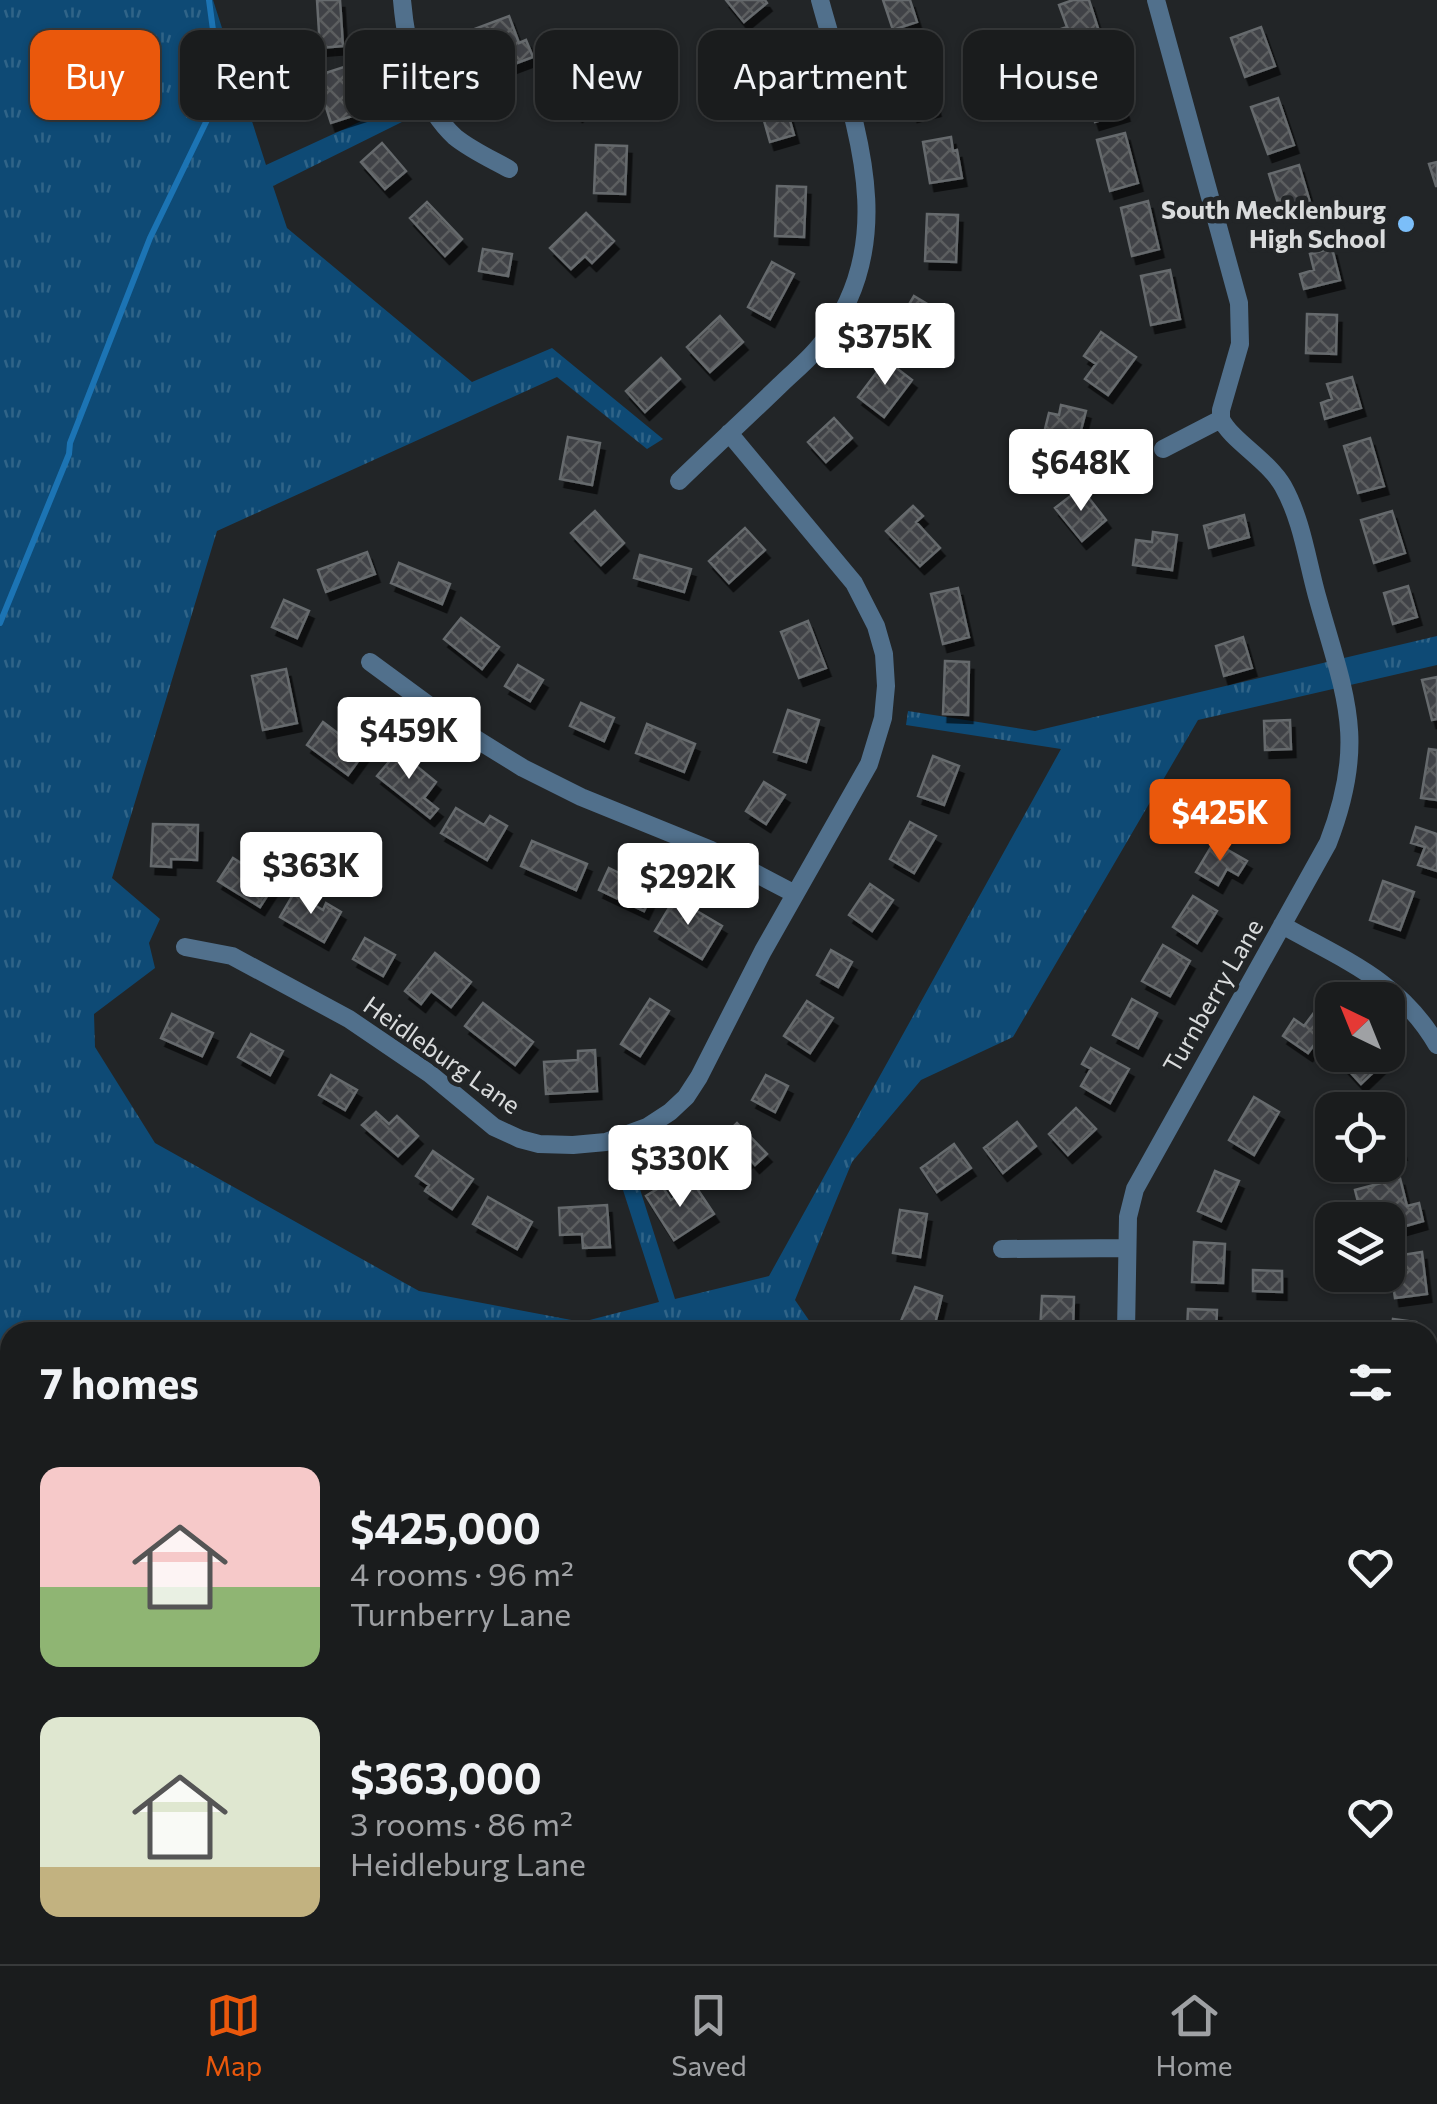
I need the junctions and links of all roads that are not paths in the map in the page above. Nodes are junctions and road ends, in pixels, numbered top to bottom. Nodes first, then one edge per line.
1 (402, 0) edge
2 (820, 0) edge
3 (1156, 0) edge
4 (509, 169) dead end
5 (1221, 419) junction
6 (729, 433) junction
7 (1163, 449) dead end
8 (679, 481) dead end
9 (370, 662) dead end
10 (795, 894) junction
11 (1282, 925) junction
12 (184, 947) dead end
13 (1437, 1045) edge
14 (1127, 1248) junction
15 (1002, 1249) dead end
16 (1126, 1322) edge

1 - 4 street
2 - 6 street
3 - 5 street
5 - 7 street
5 - 11 street, Turnberry Lane
6 - 8 street
6 - 10 street, Heidleburg Lane
9 - 10 street
10 - 12 street, Heidleburg Lane
11 - 13 street
11 - 14 street, Turnberry Lane
14 - 15 street
14 - 16 street, Turnberry Lane

